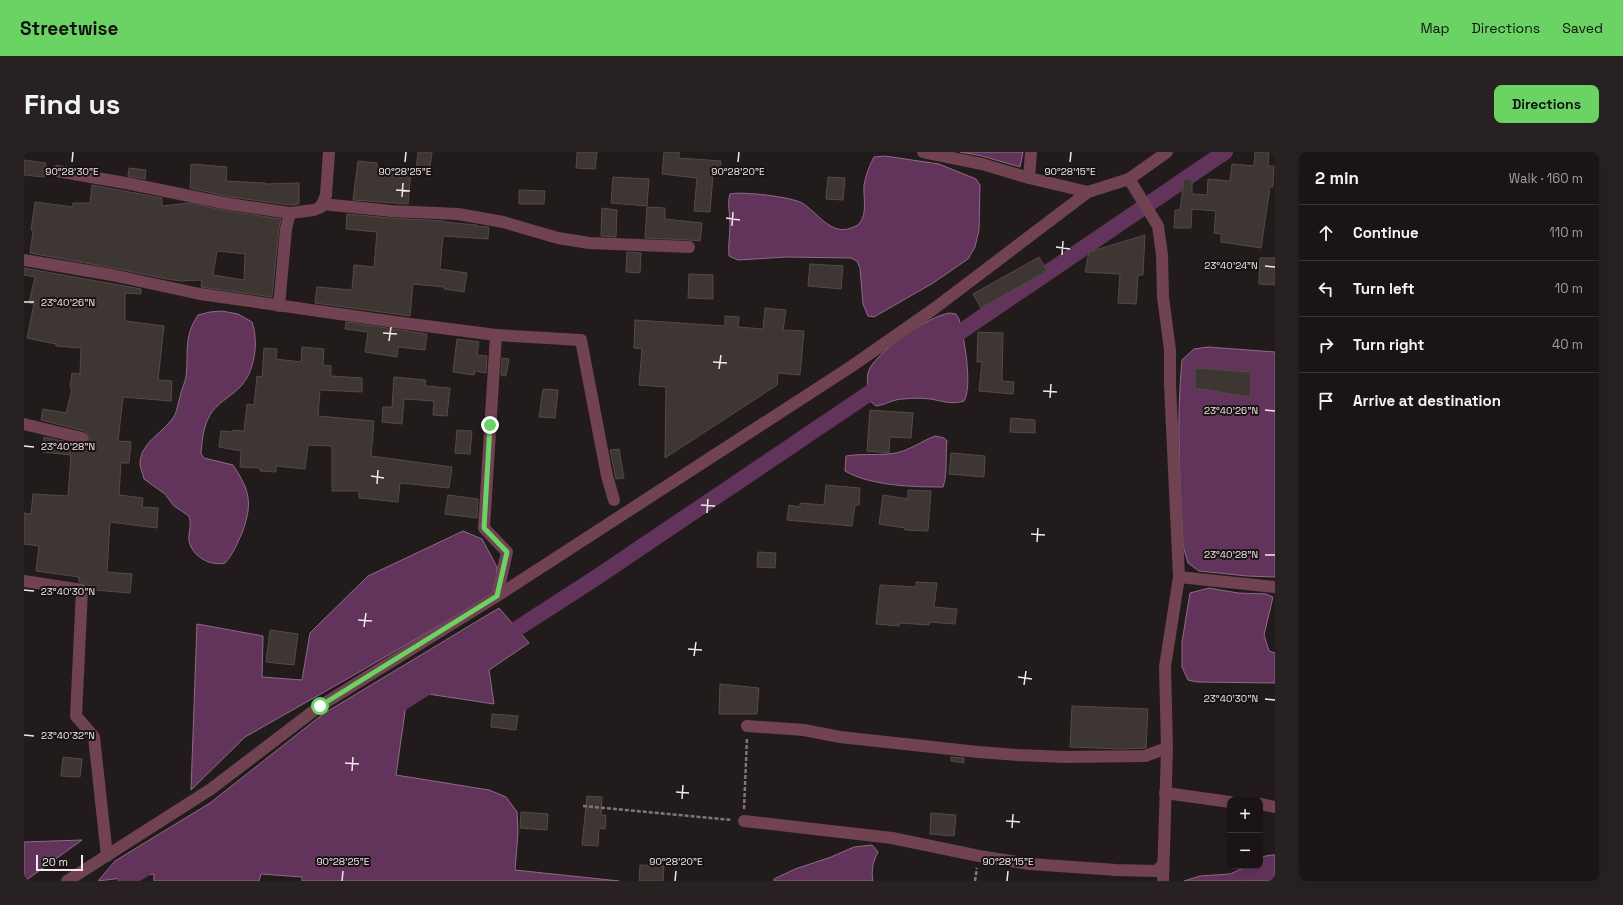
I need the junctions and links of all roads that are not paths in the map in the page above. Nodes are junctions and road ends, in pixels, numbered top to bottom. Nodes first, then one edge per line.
1 (329, 152) edge
2 (923, 152) edge
3 (1031, 152) edge
4 (1166, 152) edge
5 (57, 171) dead end
6 (1029, 178) junction
7 (1132, 184) junction
8 (1088, 192) junction
9 (322, 204) junction
10 (290, 213) junction
11 (689, 247) dead end
12 (24, 260) edge
13 (279, 306) junction
14 (496, 335) junction
15 (24, 424) edge
16 (82, 438) dead end
17 (614, 500) dead end
18 (1179, 577) junction
19 (24, 581) edge
20 (1275, 587) edge
21 (497, 596) junction
22 (747, 726) road end
23 (1167, 748) junction
24 (1165, 793) junction
25 (1227, 802) edge
26 (1263, 805) edge
27 (1275, 807) edge
28 (744, 820) road end
29 (107, 856) junction
30 (1163, 864) junction
31 (75, 879) edge
32 (1163, 881) edge

1 - 9 street
2 - 6 street
3 - 6 street
4 - 7 street
5 - 10 street
6 - 8 street
7 - 8 street
7 - 18 street
8 - 21 street
9 - 10 street
9 - 11 street
10 - 13 street
12 - 13 street
13 - 14 street
14 - 17 street
14 - 21 street
15 - 16 street
18 - 20 street
18 - 23 street
19 - 29 street
21 - 29 street
22 - 23 street
23 - 24 street
24 - 25 street
24 - 30 street
26 - 27 street
28 - 30 street
29 - 31 street
30 - 32 street

